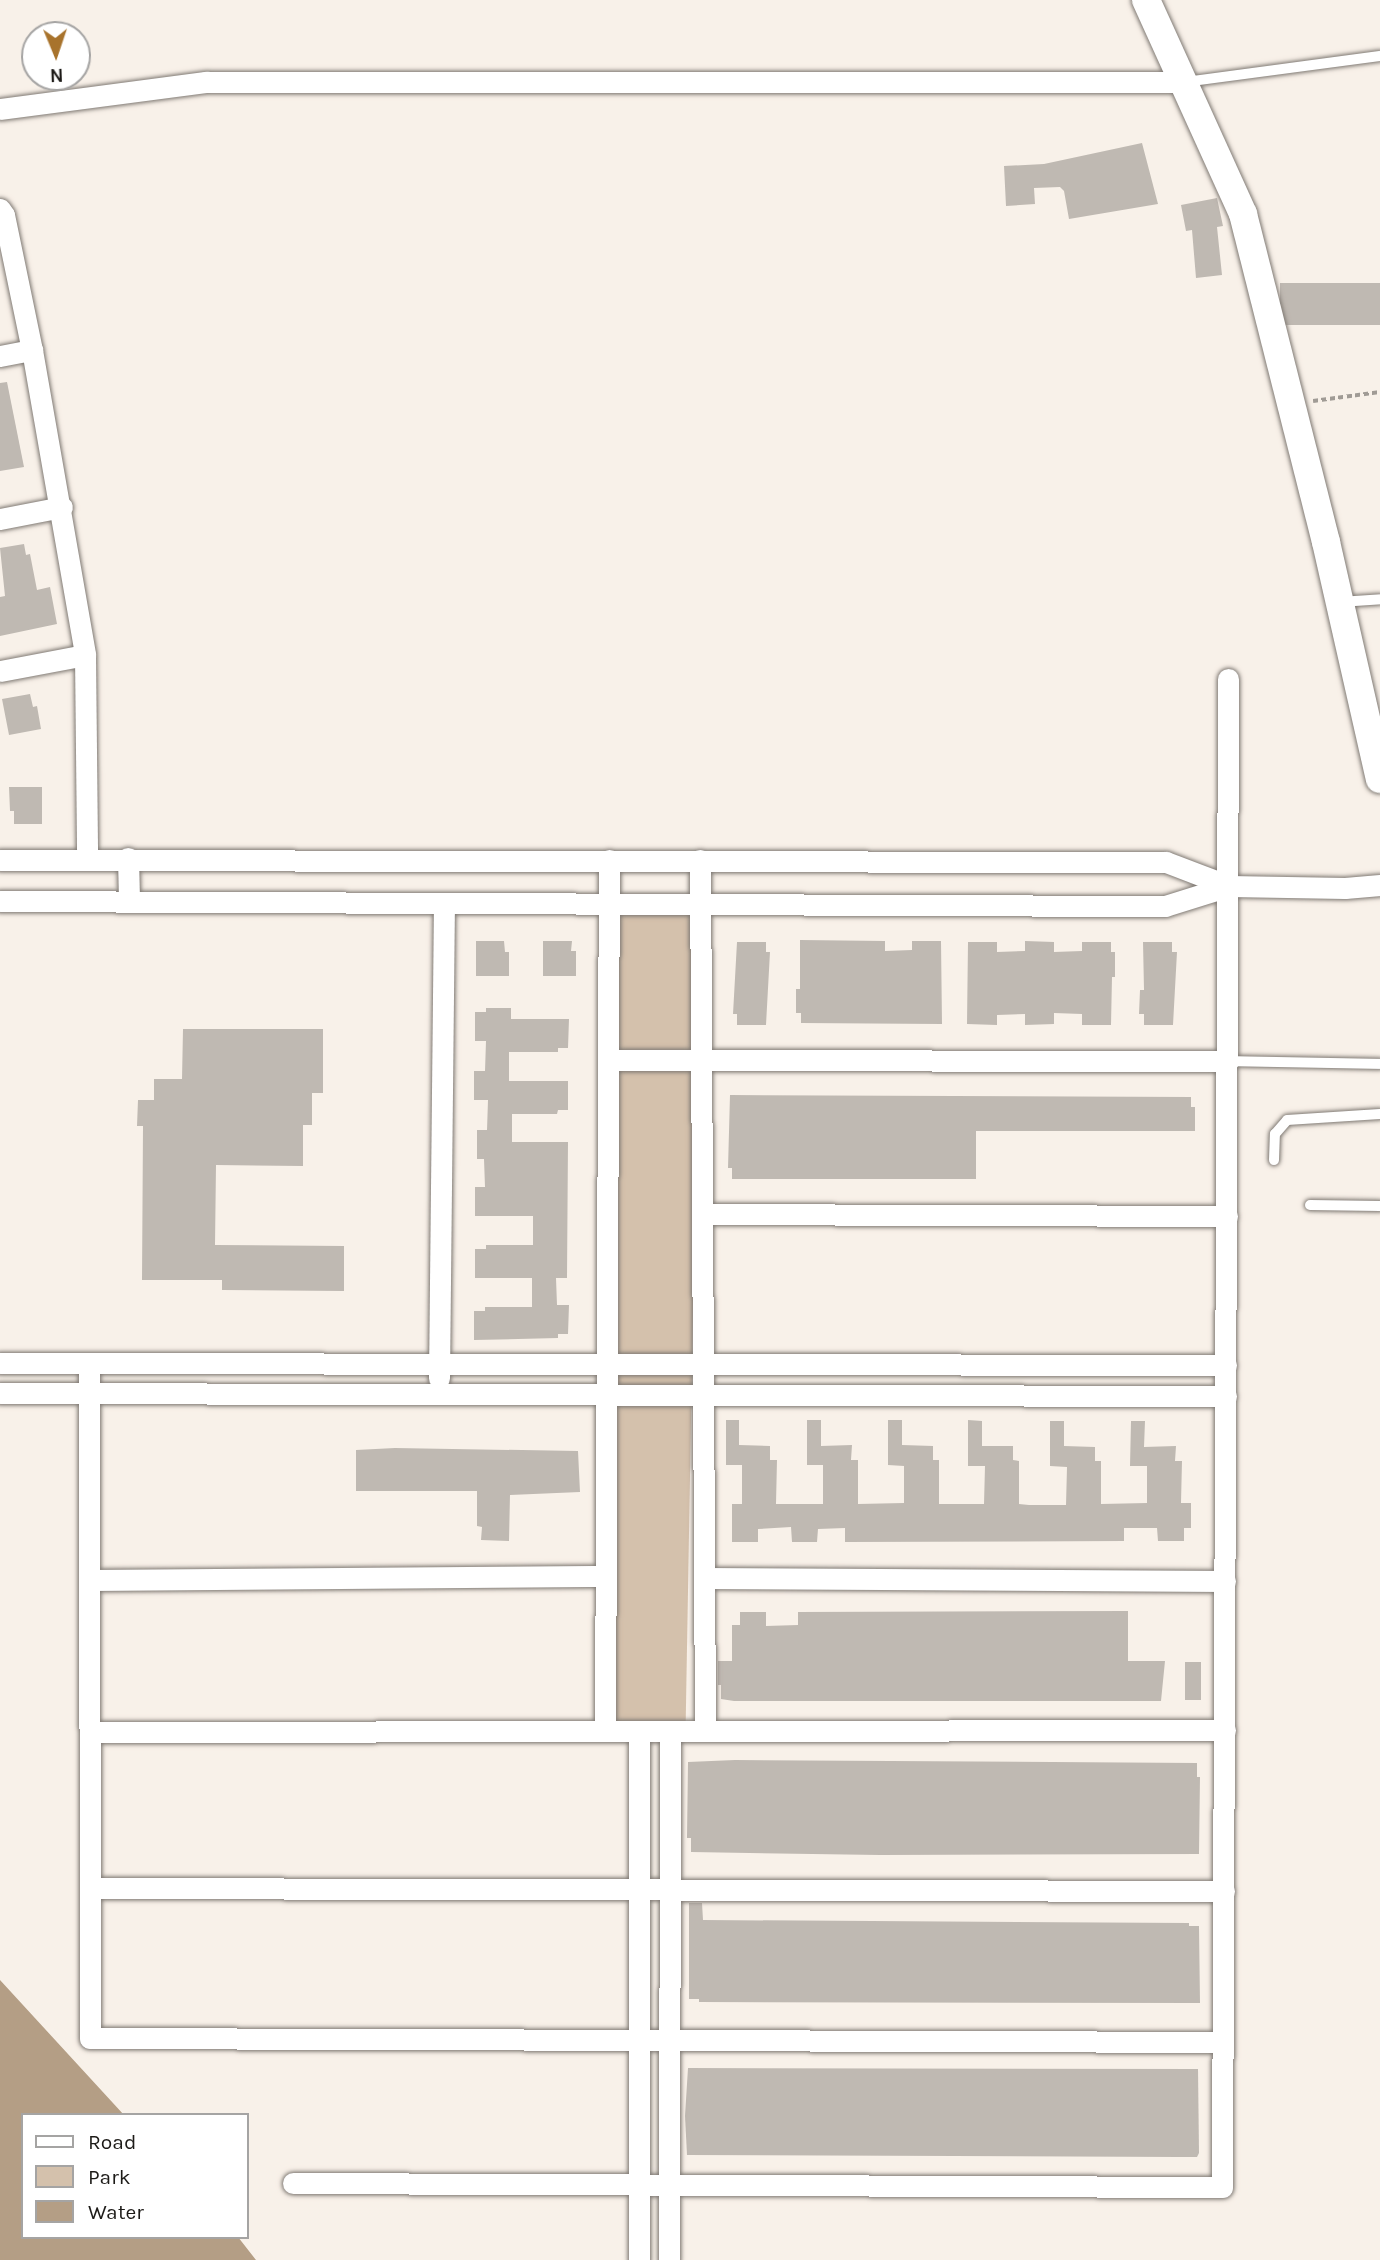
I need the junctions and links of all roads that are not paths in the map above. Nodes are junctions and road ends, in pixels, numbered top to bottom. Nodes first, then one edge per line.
1 (1146, 0) edge
2 (1380, 56) edge
3 (1181, 82) junction
4 (0, 109) edge
5 (0, 209) edge
6 (33, 349) junction
7 (0, 356) edge
8 (62, 507) junction
9 (0, 519) edge
10 (1380, 599) edge
11 (1338, 602) junction
12 (85, 654) junction
13 (0, 671) edge
14 (1228, 679) dead end
15 (1380, 779) edge
16 (86, 858) junction
17 (128, 858) junction
18 (0, 860) edge
19 (609, 860) junction
20 (700, 860) junction
21 (1380, 885) edge
22 (1228, 886) junction
23 (129, 900) junction
24 (0, 901) edge
25 (609, 902) junction
26 (444, 903) junction
27 (700, 903) junction
28 (608, 1060) junction
29 (701, 1060) junction
30 (1228, 1061) junction
31 (1380, 1064) edge
32 (1380, 1114) edge
33 (1273, 1160) dead end
34 (1310, 1205) dead end
35 (1380, 1206) edge
36 (702, 1214) junction
37 (1227, 1216) junction
38 (0, 1363) edge
39 (89, 1363) junction
40 (440, 1364) junction
41 (607, 1364) junction
42 (703, 1364) junction
43 (1226, 1365) junction
44 (0, 1393) edge
45 (89, 1394) junction
46 (439, 1394) junction
47 (606, 1395) junction
48 (703, 1395) junction
49 (1226, 1396) junction
50 (606, 1576) junction
51 (704, 1578) junction
52 (91, 1580) junction
53 (1225, 1581) junction
54 (1225, 1730) junction
55 (605, 1731) junction
56 (639, 1731) junction
57 (670, 1731) junction
58 (705, 1731) junction
59 (90, 1732) junction
60 (90, 1888) junction
61 (639, 1890) junction
62 (670, 1890) junction
63 (1224, 1891) junction
64 (639, 2040) junction
65 (670, 2040) junction
66 (1223, 2042) junction
67 (293, 2183) dead end
68 (639, 2184) junction
69 (669, 2184) junction
70 (639, 2260) edge
71 (669, 2260) edge

1 - 3 street
2 - 3 lane
3 - 4 street
3 - 11 street
5 - 6 street
6 - 7 street
6 - 8 street
8 - 9 street
8 - 12 street
10 - 11 lane
11 - 15 street
12 - 13 street
12 - 16 street
14 - 22 street
16 - 17 street
16 - 18 street
17 - 19 street
17 - 23 street
19 - 20 street
19 - 25 street
20 - 22 street
20 - 27 street
21 - 22 street
22 - 27 street
22 - 30 street
23 - 24 street
23 - 26 street
25 - 26 street
25 - 27 street
25 - 28 street
26 - 40 street
27 - 29 street
28 - 29 street
28 - 41 street
29 - 30 street
29 - 36 street
30 - 31 lane
30 - 37 street
32 - 33 lane
34 - 35 lane
36 - 37 street
36 - 42 street
37 - 43 street
38 - 39 street
39 - 40 street
39 - 45 street
40 - 41 street
40 - 46 street
41 - 42 street
41 - 47 street
42 - 43 street
42 - 48 street
43 - 49 street
44 - 45 street
45 - 46 street
45 - 52 street
46 - 47 street
47 - 48 street
47 - 50 street
48 - 49 street
48 - 51 street
49 - 53 street
50 - 52 street
50 - 55 street
51 - 53 street
51 - 58 street
52 - 59 street
53 - 54 street
54 - 58 street
54 - 63 street
55 - 56 street
55 - 59 street
56 - 57 street
56 - 61 street
57 - 58 street
57 - 62 street
59 - 60 street
60 - 61 street
60 - 64 street
61 - 62 street
61 - 64 street
62 - 63 street
62 - 65 street
63 - 66 street
64 - 65 street
64 - 68 street
65 - 66 street
65 - 69 street
66 - 69 street
67 - 68 street
68 - 69 street
68 - 70 street
69 - 71 street

